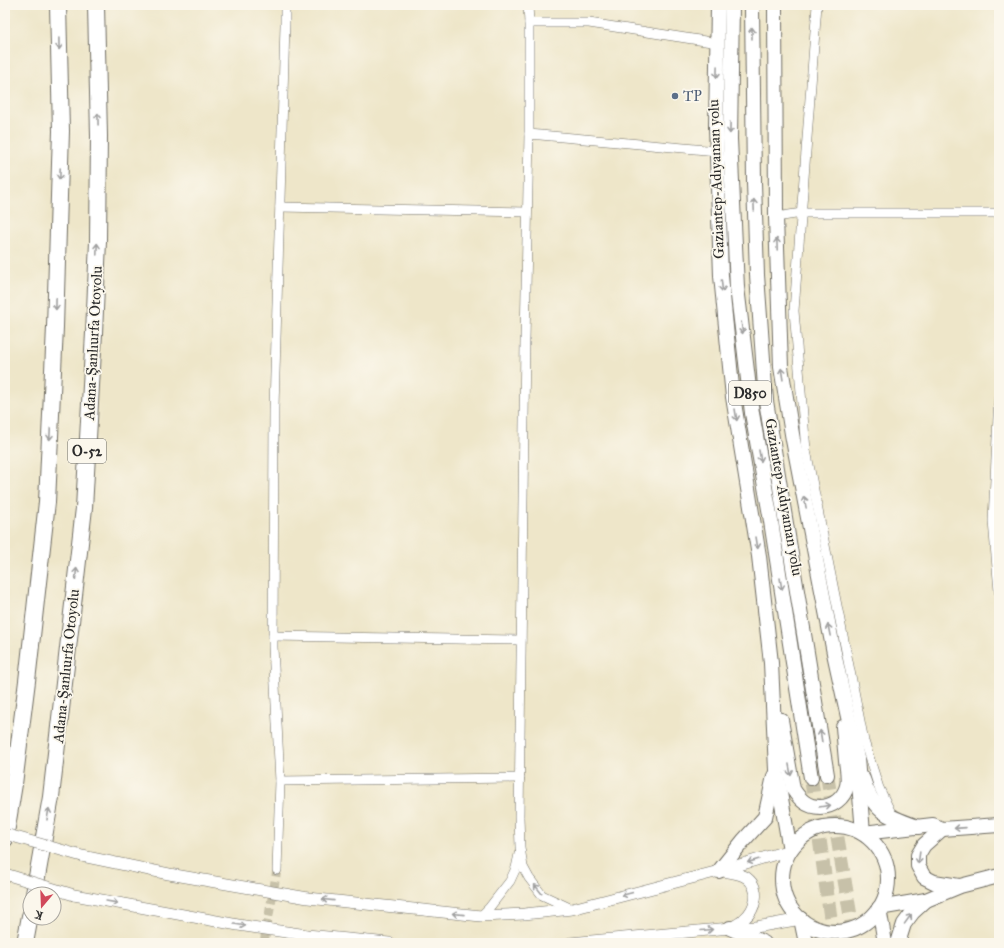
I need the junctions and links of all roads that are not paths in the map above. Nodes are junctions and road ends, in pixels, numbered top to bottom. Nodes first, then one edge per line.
1 (58, 5) edge
2 (96, 5) edge
3 (285, 5) edge
4 (528, 5) edge
5 (718, 5) edge
6 (732, 5) edge
7 (752, 5) edge
8 (775, 5) edge
9 (817, 5) edge
10 (529, 23) junction
11 (718, 43) junction
12 (529, 134) junction
13 (717, 150) junction
14 (280, 208) junction
15 (528, 212) junction
16 (802, 212) junction
17 (999, 213) edge
18 (776, 218) junction
19 (999, 396) edge
20 (999, 591) edge
21 (273, 636) junction
22 (521, 640) junction
23 (834, 653) junction
24 (771, 663) junction
25 (858, 758) junction
26 (776, 770) junction
27 (827, 775) tunnel mouth
28 (520, 778) junction
29 (812, 778) tunnel mouth
30 (280, 781) junction
31 (894, 819) junction
32 (999, 825) edge
33 (918, 827) junction
34 (942, 830) junction
35 (5, 834) edge
36 (863, 834) junction
37 (5, 839) edge
38 (520, 847) junction
39 (790, 850) junction
40 (277, 870) tunnel mouth
41 (719, 871) junction
42 (5, 874) edge
43 (999, 876) edge
44 (35, 886) edge
45 (960, 886) junction
46 (926, 900) junction
47 (879, 908) junction
48 (572, 909) junction
49 (480, 916) junction
50 (801, 919) junction
51 (28, 926) edge
52 (730, 928) junction
53 (25, 943) edge
54 (389, 943) edge
55 (570, 943) edge
56 (764, 943) edge
57 (806, 943) edge
58 (885, 943) edge
59 (898, 943) edge

1 -> 37 highway, O-52
44 -> 2 highway, Adana-Şanlıurfa Otoyolu / O-52
3 - 14 street
4 - 10 street
5 - 11 main road
6 -> 29 main road, Gaziantep-Adıyaman yolu / D850
27 -> 7 main road, Gaziantep-Adıyaman yolu / D850
8 - 18 main road
9 - 16 street
10 - 11 street
10 - 12 street
11 -> 13 main road
12 - 13 street
12 - 15 street
13 -> 24 main road
14 - 15 street
14 - 21 street
15 - 22 street
16 - 17 street
16 - 18 street
16 - 31 street
23 -> 18 main road
19 - 20 street
21 - 22 street
21 - 30 street
22 - 28 street
24 -> 23 main road
23 - 25 main road
24 - 26 main road
25 - 31 main road
25 - 36 main road
26 - 39 main road
26 - 41 main road
28 - 30 street
28 - 38 street
30 - 40 street
31 - 33 main road
32 -> 34 main road
33 - 34 main road
33 - 36 main road
34 -> 45 main road
49 -> 35 street, bridge
36 - 39 main road
36 - 47 main road
48 -> 38 street
38 - 49 street
39 -> 41 street
39 - 50 main road
41 -> 48 street
41 - 52 street
42 -> 54 street, bridge
43 - 45 main road
45 - 46 main road
46 - 47 main road
59 -> 46 main road
47 - 50 main road
47 - 58 main road
48 - 49 street
50 - 52 street
50 - 57 main road
51 - 53 highway
55 -> 52 street
52 - 56 main road

